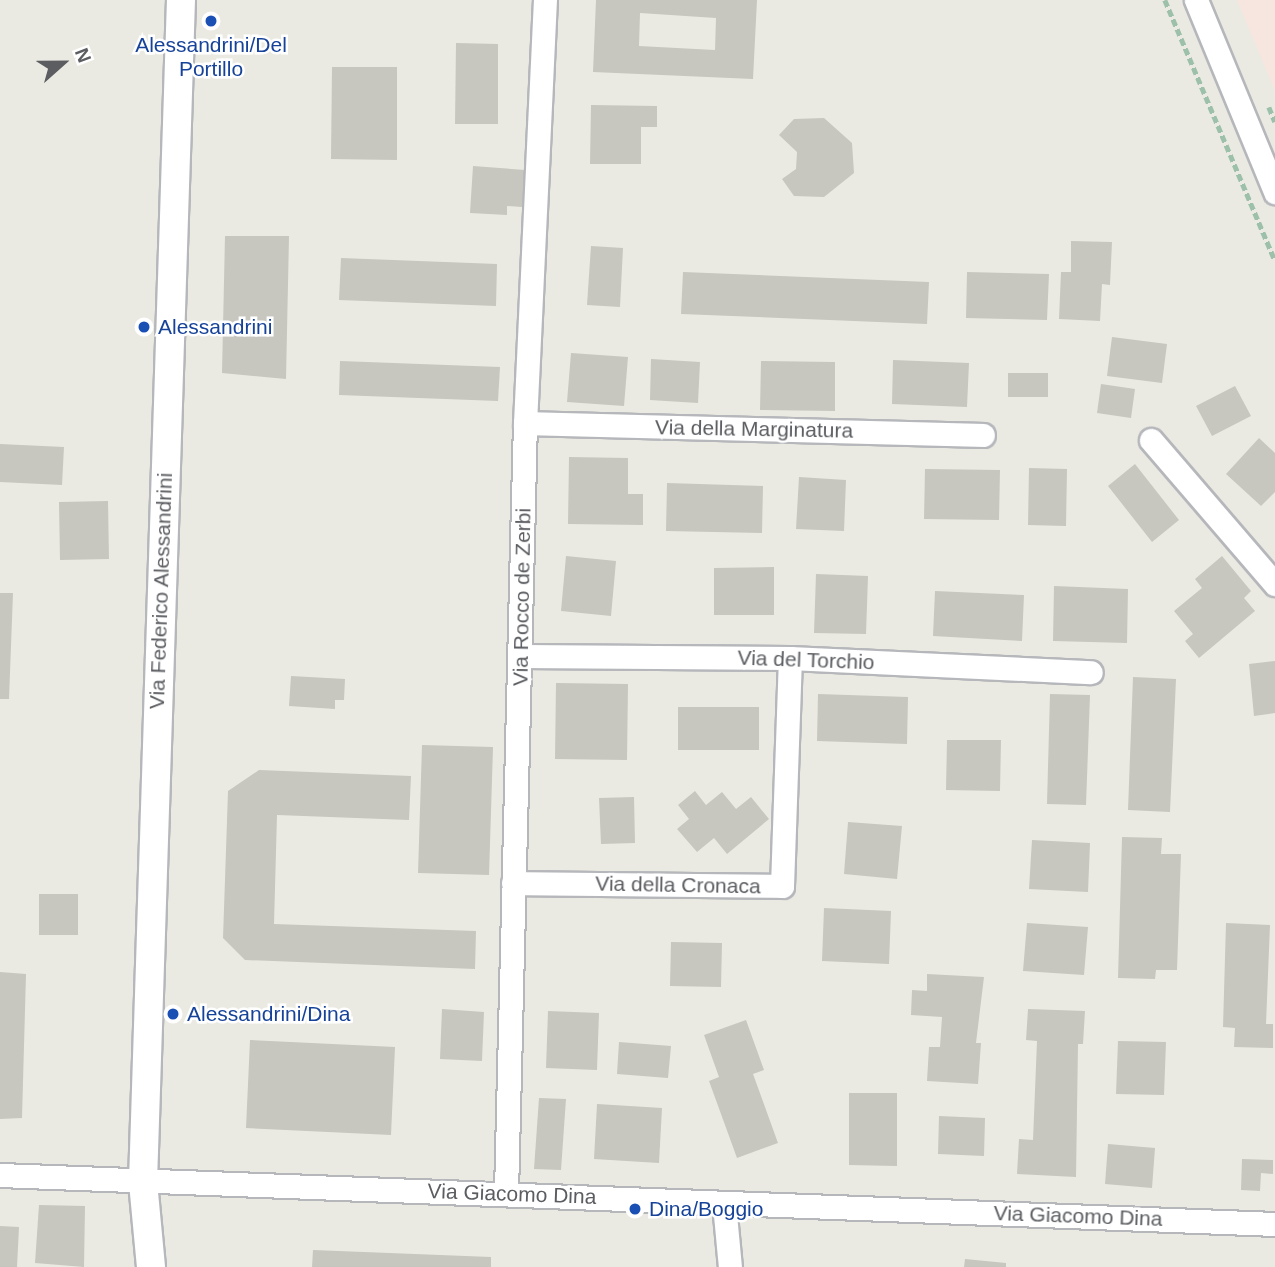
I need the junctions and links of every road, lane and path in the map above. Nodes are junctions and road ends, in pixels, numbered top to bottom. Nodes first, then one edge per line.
1 (181, 0) edge
2 (545, 0) edge
3 (1165, 0) edge
4 (1196, 0) edge
5 (1275, 192) edge
6 (1275, 260) edge
7 (525, 423) junction
8 (983, 435) dead end
9 (1151, 440) dead end
10 (1275, 584) edge
11 (521, 656) junction
12 (790, 658) junction
13 (1091, 672) dead end
14 (513, 883) junction
15 (0, 1175) edge
16 (143, 1182) junction
17 (506, 1193) junction
18 (724, 1204) junction
19 (1275, 1224) edge
20 (151, 1267) edge
21 (730, 1267) edge

1 - 16 street, Via Federico Alessandrini
2 - 7 street, Via Rocco de Zerbi
3 - 6 path
4 - 5 street
7 - 8 street, Via della Marginatura
7 - 11 street, Via Rocco de Zerbi
9 - 10 street
11 - 12 street, Via del Torchio
11 - 14 street, Via Rocco de Zerbi
12 - 13 street, Via del Torchio
12 - 14 street, Via della Cronaca
14 - 17 street, Via Rocco de Zerbi
15 - 16 street, Via Giacomo Dina
16 - 17 street, Via Giacomo Dina
16 - 20 street, Via Federico Alessandrini
17 - 18 street, Via Giacomo Dina
18 - 19 street, Via Giacomo Dina
18 - 21 street

